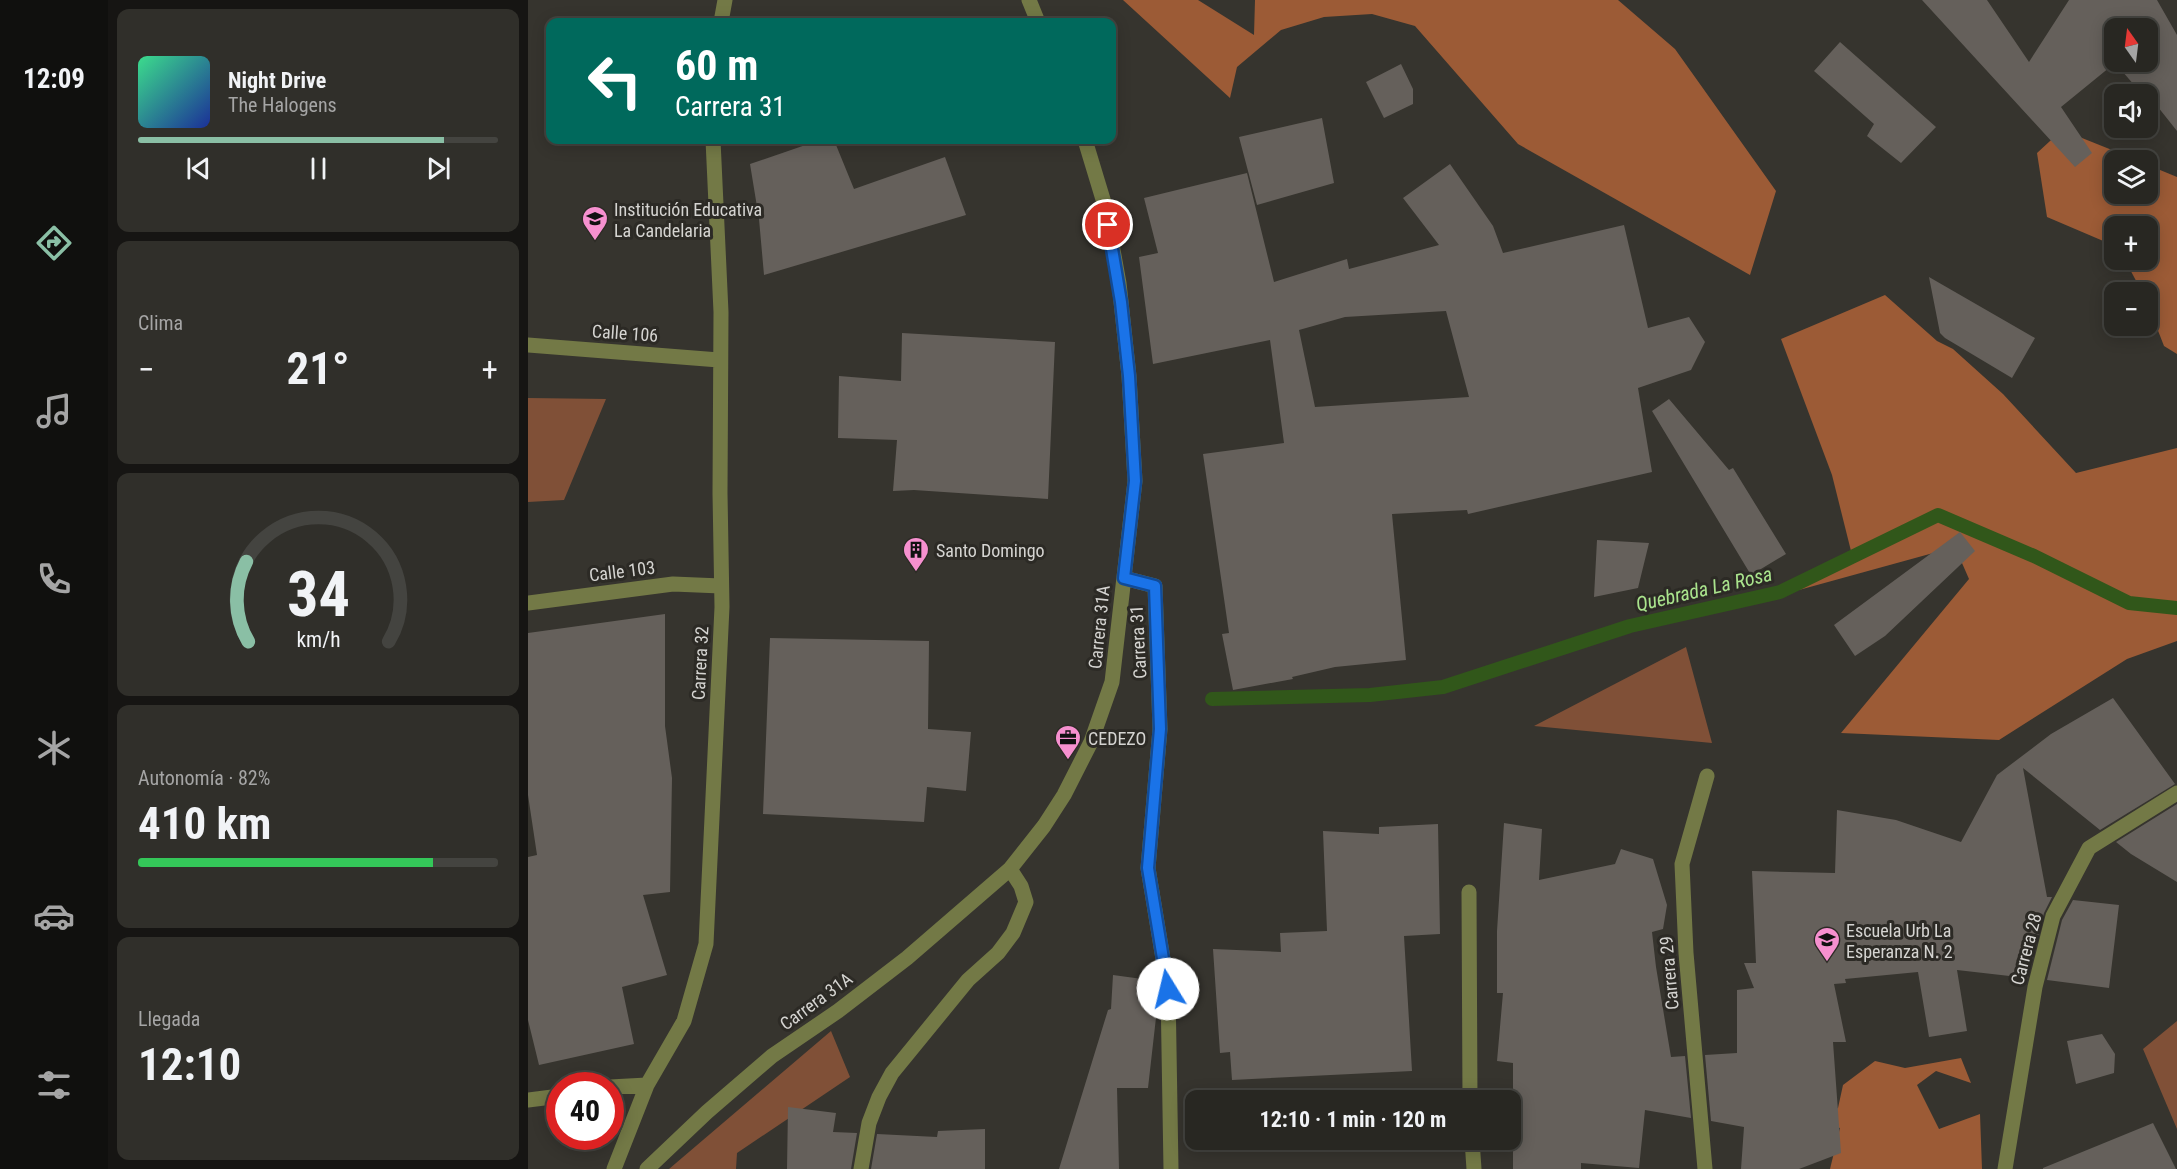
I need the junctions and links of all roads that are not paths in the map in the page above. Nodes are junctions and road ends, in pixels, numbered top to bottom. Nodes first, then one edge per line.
1 (724, 0) edge
2 (1029, 0) edge
3 (722, 18) edge
4 (1036, 18) edge
5 (713, 144) edge
6 (1086, 144) edge
7 (528, 345) edge
8 (719, 360) junction
9 (1124, 578) junction
10 (722, 586) junction
11 (528, 603) edge
12 (1707, 776) dead end
13 (2177, 794) edge
14 (1010, 869) junction
15 (1469, 892) dead end
16 (647, 1085) junction
17 (624, 1086) edge
18 (1470, 1090) edge
19 (546, 1098) edge
20 (528, 1100) edge
21 (1473, 1150) edge
22 (614, 1169) edge
23 (648, 1169) edge
24 (861, 1169) edge
25 (1171, 1169) edge
26 (1474, 1169) edge
27 (1705, 1169) edge
28 (2005, 1169) edge

1 - 3 street
2 - 4 street
5 - 8 street, Carrera 32
6 - 9 street
7 - 8 street, Calle 106
8 - 10 street, Carrera 32
9 - 14 street, Carrera 31A
9 - 25 street, Carrera 31
10 - 11 street, Calle 103
10 - 16 street, Carrera 32
12 - 27 street, Carrera 29
13 - 28 street, Carrera 28
14 - 23 street, Carrera 31A
14 - 24 street
15 - 18 street
16 - 17 street
16 - 22 street, Carrera 32
19 - 20 street
21 - 26 street

